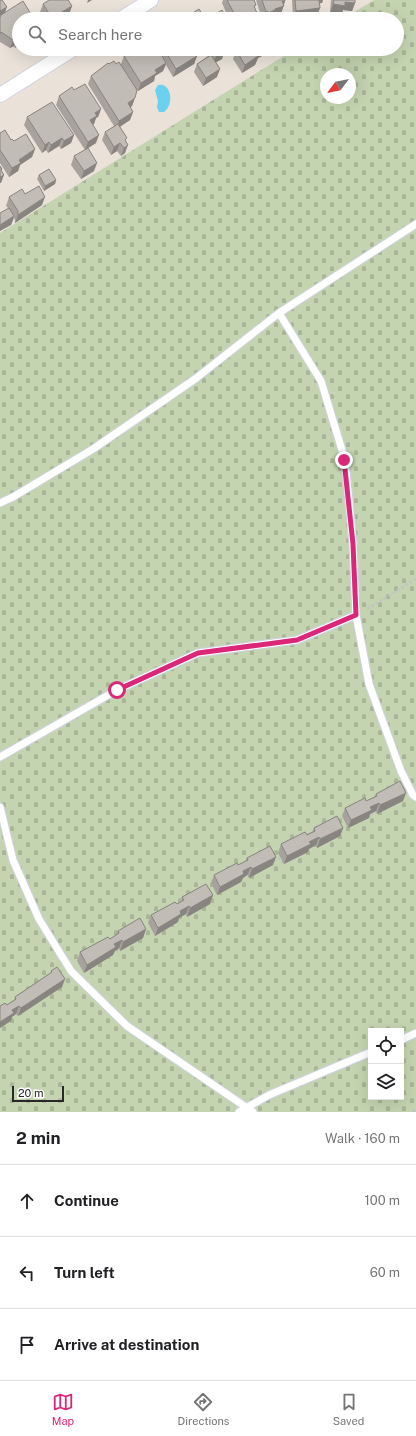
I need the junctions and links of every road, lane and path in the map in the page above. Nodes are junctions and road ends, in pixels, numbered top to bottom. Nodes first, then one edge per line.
1 (151, 0) edge
2 (132, 12) edge
3 (62, 56) edge
4 (0, 95) edge
5 (416, 224) edge
6 (279, 313) junction
7 (0, 503) edge
8 (416, 579) edge
9 (356, 615) junction
10 (0, 757) edge
11 (415, 795) edge
12 (0, 807) edge
13 (384, 808) edge
14 (362, 819) edge
15 (283, 856) edge
16 (269, 863) edge
17 (416, 1033) edge
18 (404, 1039) edge
19 (368, 1053) edge
20 (416, 1109) edge
21 (243, 1110) edge
22 (253, 1112) edge
23 (413, 1112) edge

1 - 2 street
3 - 4 street
5 - 6 lane
6 - 7 lane
6 - 9 lane
8 - 9 path
9 - 10 lane
9 - 11 lane
12 - 21 lane
13 - 14 path
15 - 16 path
17 - 18 lane
19 - 21 lane
20 - 23 path
21 - 22 lane

